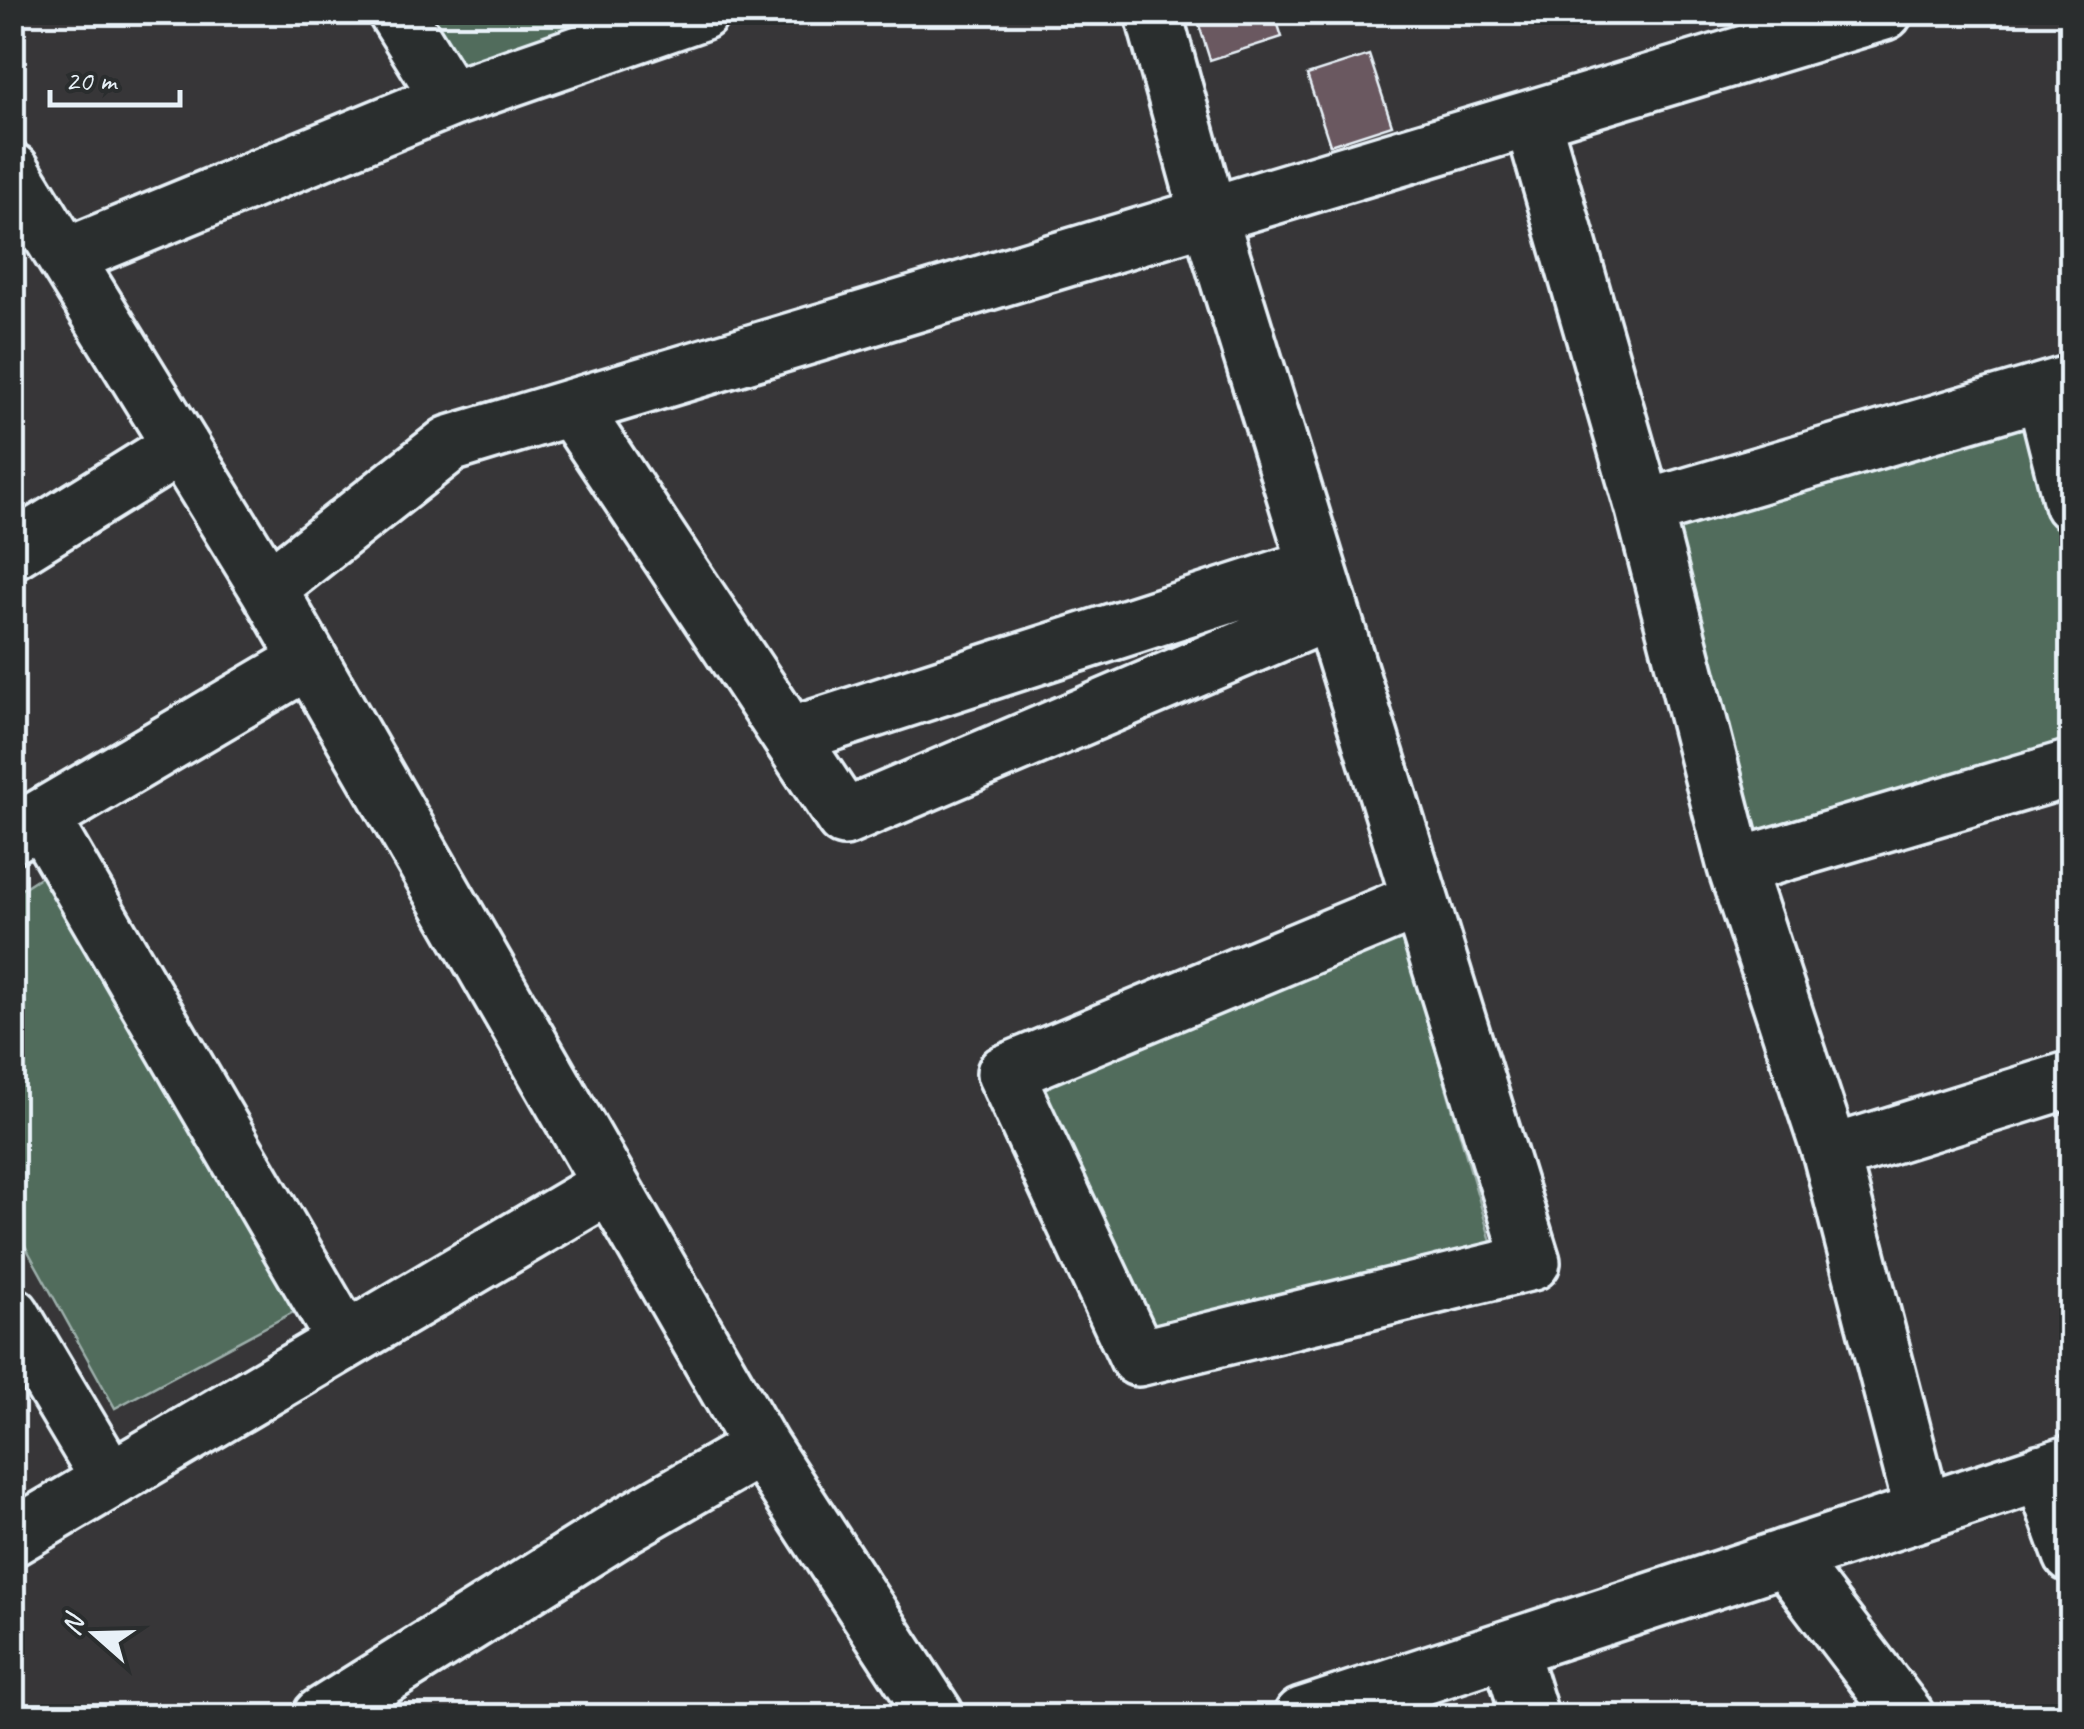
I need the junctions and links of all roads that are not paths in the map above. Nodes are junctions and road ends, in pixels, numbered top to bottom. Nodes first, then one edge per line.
1 (396, 12) edge
2 (702, 12) edge
3 (1153, 12) edge
4 (1884, 12) edge
5 (450, 99) junction
6 (1532, 118) junction
7 (12, 170) edge
8 (1209, 216) junction
9 (66, 257) junction
10 (2058, 387) edge
11 (572, 408) junction
12 (181, 446) junction
13 (2072, 503) edge
14 (1644, 510) junction
15 (12, 551) edge
16 (268, 588) junction
17 (1324, 588) junction
18 (309, 660) junction
19 (790, 736) junction
20 (2072, 768) edge
21 (26, 826) edge
22 (1736, 867) junction
23 (1420, 900) junction
24 (2072, 1079) edge
25 (1830, 1154) junction
26 (610, 1184) junction
27 (12, 1316) edge
28 (345, 1341) junction
29 (761, 1447) junction
30 (2057, 1468) edge
31 (110, 1480) junction
32 (1924, 1512) junction
33 (12, 1538) edge
34 (2072, 1555) edge
35 (1785, 1557) junction
36 (1509, 1648) junction
37 (321, 1716) edge
38 (936, 1716) edge
39 (1302, 1716) edge
40 (1530, 1716) edge
41 (1906, 1716) edge

1 - 5 street
2 - 5 street
3 - 8 street
4 - 6 street
5 - 9 street
6 - 8 street
6 - 14 street
7 - 9 street
8 - 11 street
8 - 17 street
9 - 12 street
10 - 13 street
10 - 14 street
11 - 16 street
11 - 19 street
12 - 15 street
12 - 16 street
14 - 22 street
16 - 18 street
17 - 19 street
17 - 19 street
17 - 23 street
18 - 21 street
18 - 26 street
20 - 22 street
21 - 28 street
22 - 25 street
23 - 23 street
24 - 25 street
25 - 32 street
26 - 28 street
26 - 29 street
27 - 31 street
28 - 31 street
29 - 37 street
29 - 38 street
30 - 32 street
30 - 34 street
31 - 33 street
32 - 35 street
35 - 36 street
35 - 41 street
36 - 39 street
36 - 40 street

